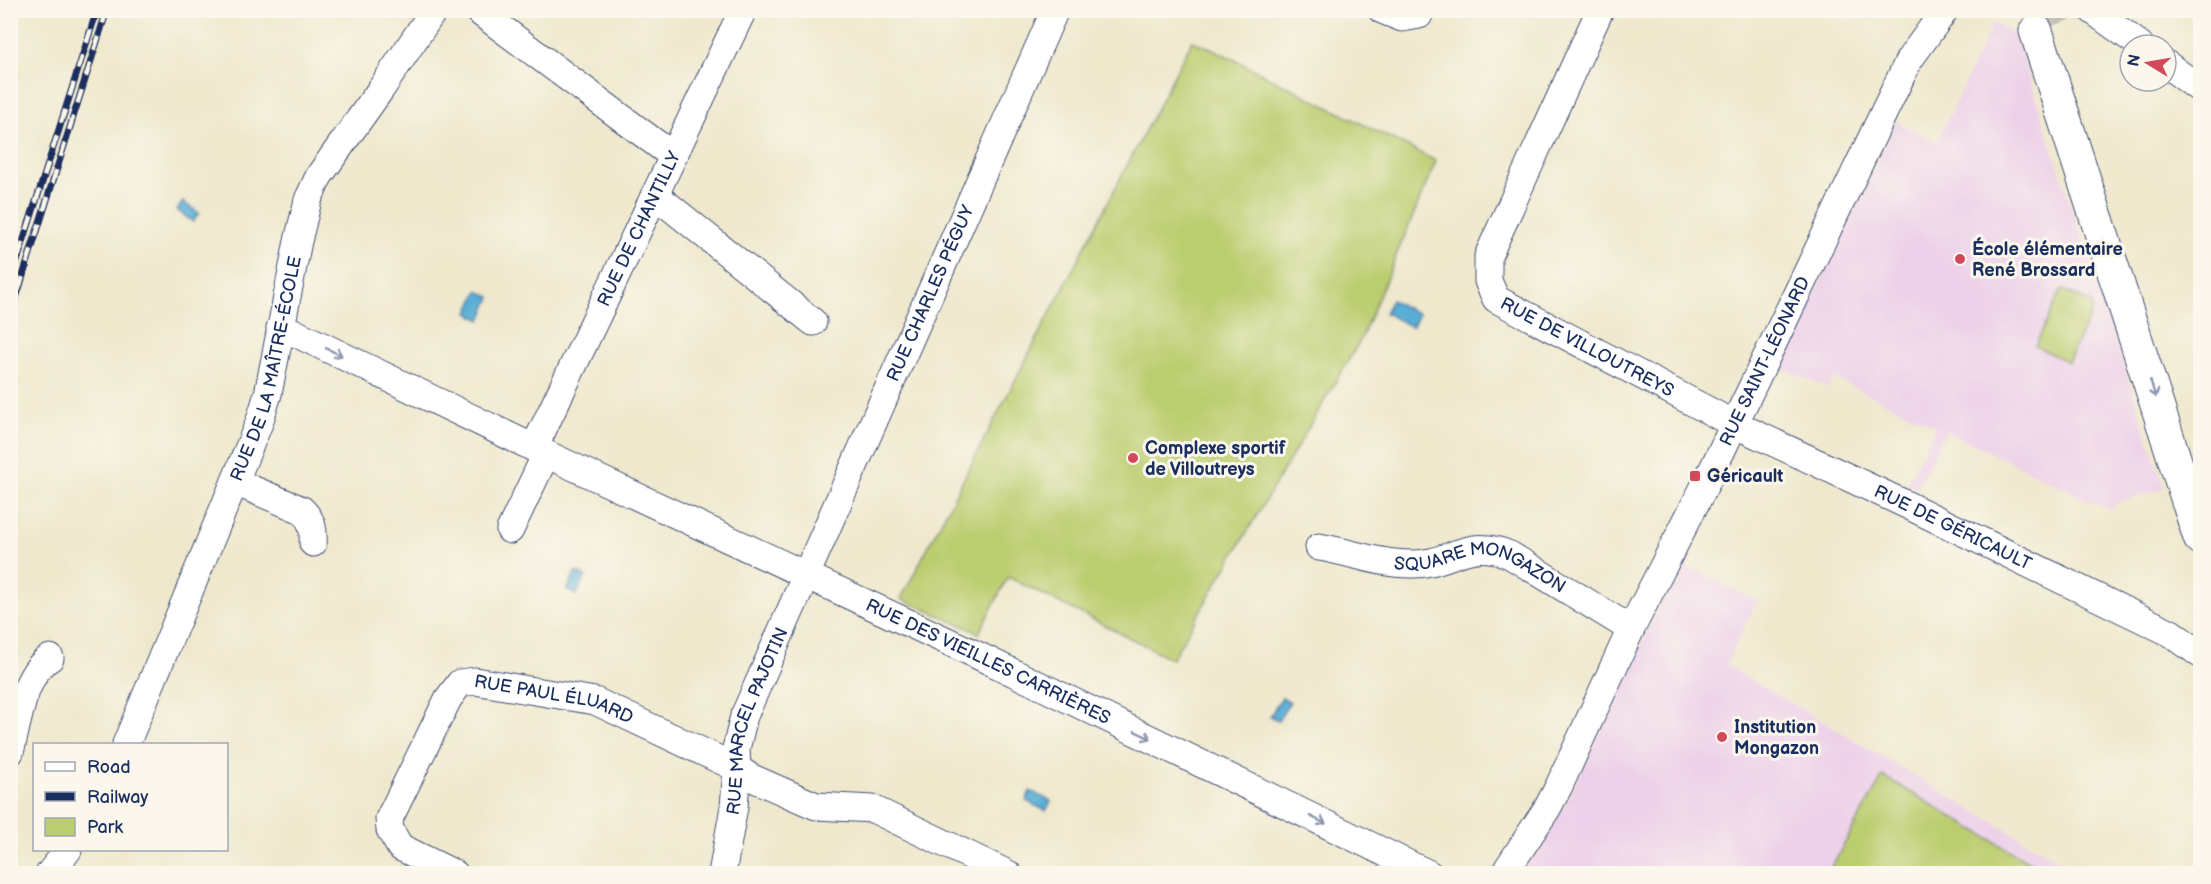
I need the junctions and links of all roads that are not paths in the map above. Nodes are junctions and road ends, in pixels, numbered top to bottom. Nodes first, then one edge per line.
1 (434, 10) edge
2 (477, 10) edge
3 (743, 10) edge
4 (1055, 10) edge
5 (1382, 10) edge
6 (1600, 10) edge
7 (1945, 10) edge
8 (2092, 10) edge
9 (1419, 15) dead end
10 (2124, 33) edge
11 (2178, 72) edge
12 (2200, 88) edge
13 (673, 156) junction
14 (654, 196) junction
15 (813, 322) dead end
16 (280, 328) junction
17 (1734, 424) junction
18 (540, 451) junction
19 (2200, 464) edge
20 (235, 482) junction
21 (510, 530) dead end
22 (2200, 538) edge
23 (313, 543) dead end
24 (1319, 547) dead end
25 (805, 575) junction
26 (2200, 628) edge
27 (1631, 629) junction
28 (2171, 633) junction
29 (2200, 654) edge
30 (50, 658) dead end
31 (126, 743) edge
32 (10, 752) edge
33 (737, 768) junction
34 (66, 851) edge
35 (50, 873) edge
36 (455, 873) edge
37 (722, 873) edge
38 (1008, 873) edge
39 (1429, 873) edge
40 (1504, 873) edge

1 - 16 street, RUE DE LA MAÎTRE-ÉCOLE
2 - 13 street
3 - 13 street, RUE DE CHANTILLY
4 - 25 street, RUE CHARLES PÉGUY
5 - 9 street
6 - 17 street, RUE DE VILLOUTREYS
7 - 17 street, RUE SAINT-LÉONARD
8 - 10 street
11 - 12 street
13 - 14 street, RUE DE CHANTILLY
14 - 15 street
14 - 18 street, RUE DE CHANTILLY
16 -> 18 street, RUE DES VIEILLES CARRIÈRES
16 - 20 street, RUE DE LA MAÎTRE-ÉCOLE
17 - 27 street, RUE SAINT-LÉONARD
17 - 28 street, RUE DE GÉRICAULT
18 - 21 street
18 - 25 street, RUE DES VIEILLES CARRIÈRES
19 -> 22 main road
20 - 23 street
20 - 31 street, RUE DE LA MAÎTRE-ÉCOLE
24 - 27 street, SQUARE MONGAZON
25 - 33 street, RUE MARCEL PAJOTIN
25 -> 39 street, RUE DES VIEILLES CARRIÈRES
26 - 28 street
27 - 40 street, RUE SAINT-LÉONARD
28 - 29 street, RUE DE GÉRICAULT
30 - 32 street
33 - 36 street, RUE PAUL ÉLUARD
33 - 37 street, RUE MARCEL PAJOTIN
33 - 38 street
34 - 35 street

